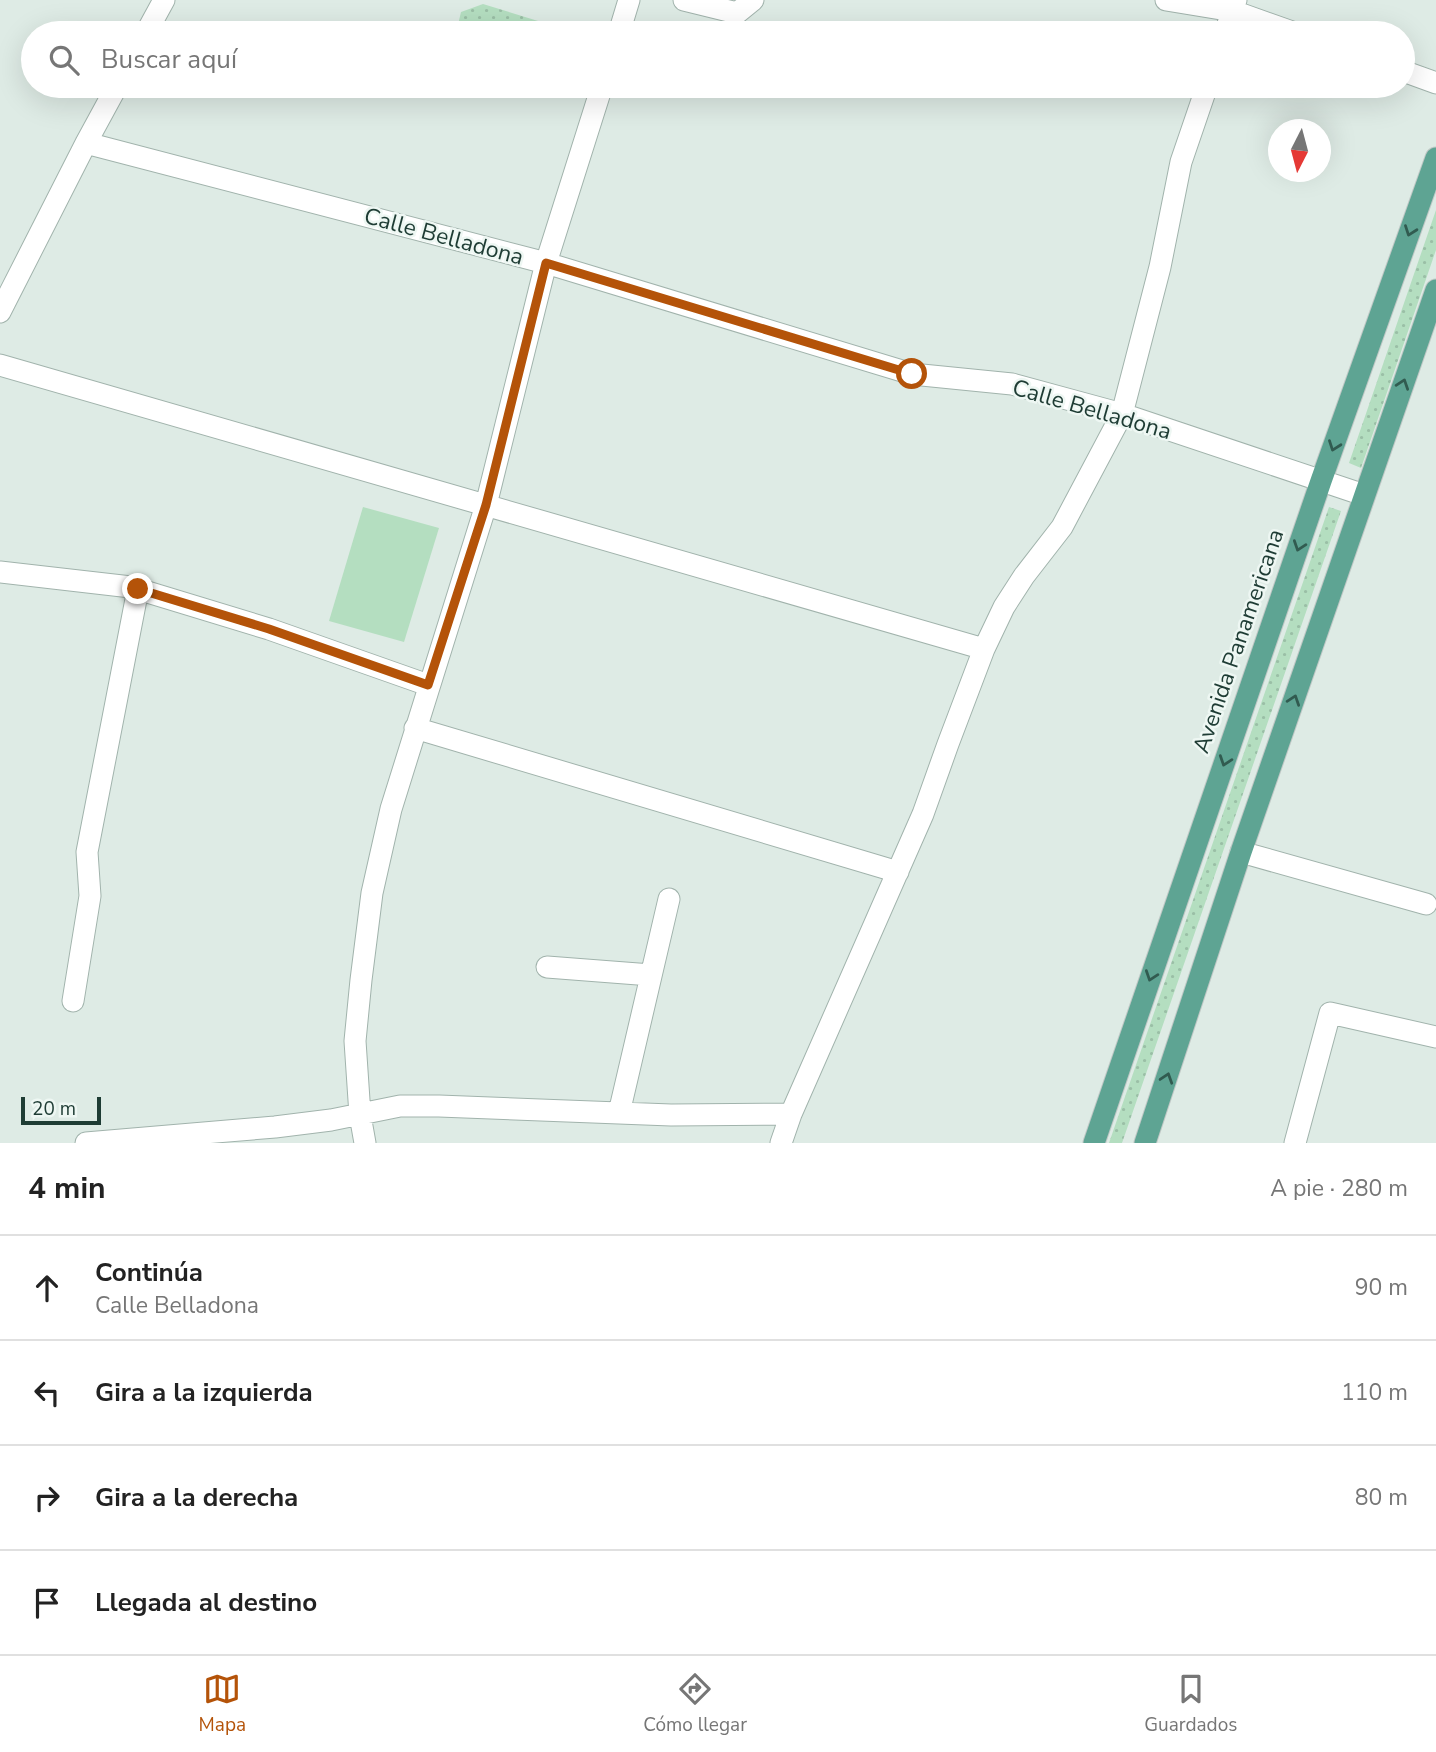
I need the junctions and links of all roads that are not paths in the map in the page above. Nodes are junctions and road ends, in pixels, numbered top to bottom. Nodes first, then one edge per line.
1 (164, 0) edge
2 (629, 0) edge
3 (684, 0) edge
4 (752, 0) edge
5 (1166, 0) edge
6 (1234, 6) edge
7 (153, 21) edge
8 (623, 21) edge
9 (1268, 21) edge
10 (1415, 75) edge
11 (1436, 83) edge
12 (110, 98) edge
13 (598, 98) edge
14 (1203, 98) edge
15 (86, 143) junction
16 (1435, 164) edge
17 (546, 263) junction
18 (1436, 290) edge
19 (0, 312) edge
20 (0, 365) edge
21 (1122, 414) junction
22 (1321, 481) junction
23 (1364, 495) junction
24 (486, 505) junction
25 (0, 572) edge
26 (138, 589) junction
27 (984, 649) junction
28 (428, 685) junction
29 (415, 728) junction
30 (1241, 852) junction
31 (898, 872) junction
32 (668, 899) dead end
33 (1426, 904) dead end
34 (547, 967) dead end
35 (651, 975) junction
36 (73, 1001) dead end
37 (1436, 1037) edge
38 (619, 1113) junction
39 (791, 1114) junction
40 (360, 1115) junction
41 (86, 1143) edge
42 (365, 1143) edge
43 (781, 1143) edge
44 (1094, 1143) edge
45 (1146, 1143) edge
46 (1295, 1143) edge

1 - 7 street
2 - 8 street
3 - 4 street
5 - 6 street
6 - 9 street
10 - 11 street
12 - 15 street
13 - 17 street
14 - 21 street
15 - 17 street, Calle Belladona
15 - 19 street
16 -> 22 main road, Avenida Panamericana
17 - 21 street, Calle Belladona
17 - 24 street
23 -> 18 main road
20 - 24 street
21 - 22 street, Calle Belladona
21 - 27 street
22 - 23 street, Calle Belladona
22 -> 44 main road, Avenida Panamericana
30 -> 23 main road
24 - 27 street
24 - 28 street
25 - 26 street
26 - 28 street
26 - 36 street
27 - 31 street
28 - 29 street
29 - 31 street
29 - 40 street
30 - 33 street
45 -> 30 main road
31 - 39 street
32 - 35 street
34 - 35 street
35 - 38 street
37 - 46 street
38 - 39 street
38 - 40 street
39 - 43 street
40 - 41 street
40 - 42 street

